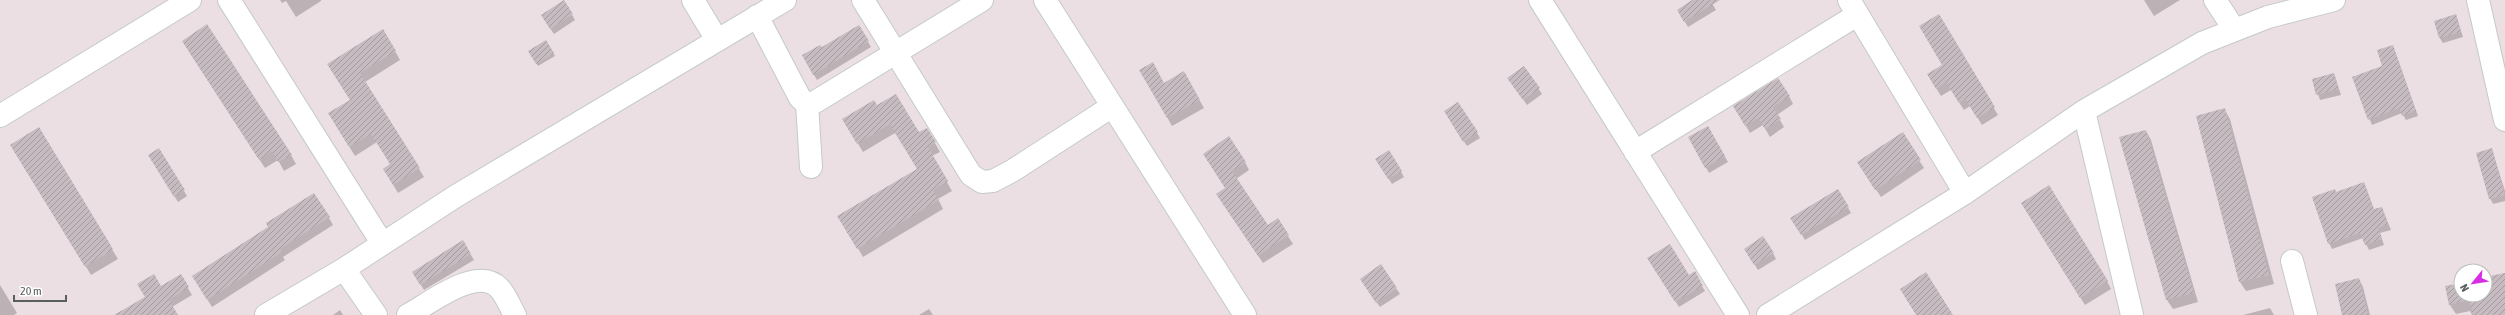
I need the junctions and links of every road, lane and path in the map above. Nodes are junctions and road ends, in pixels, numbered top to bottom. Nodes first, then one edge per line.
1 (190, 0) edge
2 (229, 0) edge
3 (693, 0) edge
4 (786, 0) edge
5 (863, 0) edge
6 (982, 0) edge
7 (1045, 0) edge
8 (1540, 0) edge
9 (2215, 0) edge
10 (2334, 0) edge
11 (2478, 0) edge
12 (1853, 7) edge
13 (757, 16) junction
14 (2234, 29) junction
15 (717, 40) junction
16 (896, 52) junction
17 (807, 104) junction
18 (1111, 107) junction
19 (2084, 111) junction
20 (0, 116) edge
21 (2505, 120) edge
22 (1636, 152) junction
23 (811, 167) dead end
24 (1965, 193) junction
25 (382, 243) junction
26 (2292, 261) dead end
27 (344, 269) junction
28 (266, 315) edge
29 (376, 315) edge
30 (408, 315) edge
31 (515, 315) edge
32 (1245, 315) edge
33 (1738, 315) edge
34 (1768, 315) edge
35 (2132, 315) edge
36 (2306, 315) edge

1 - 20 street
2 - 25 street
3 - 15 street
4 - 13 street
5 - 16 street
6 - 16 street
7 - 18 street
8 - 22 street
9 - 14 street
10 - 14 street
11 - 21 street
12 - 22 street
12 - 24 street
13 - 15 street
13 - 17 street
14 - 19 street
15 - 25 street
16 - 17 street
16 - 18 street
17 - 23 street
18 - 32 street
19 - 24 street
19 - 35 street
22 - 33 street
24 - 34 street
25 - 27 street
26 - 36 street
27 - 28 street
27 - 29 street
30 - 31 street

